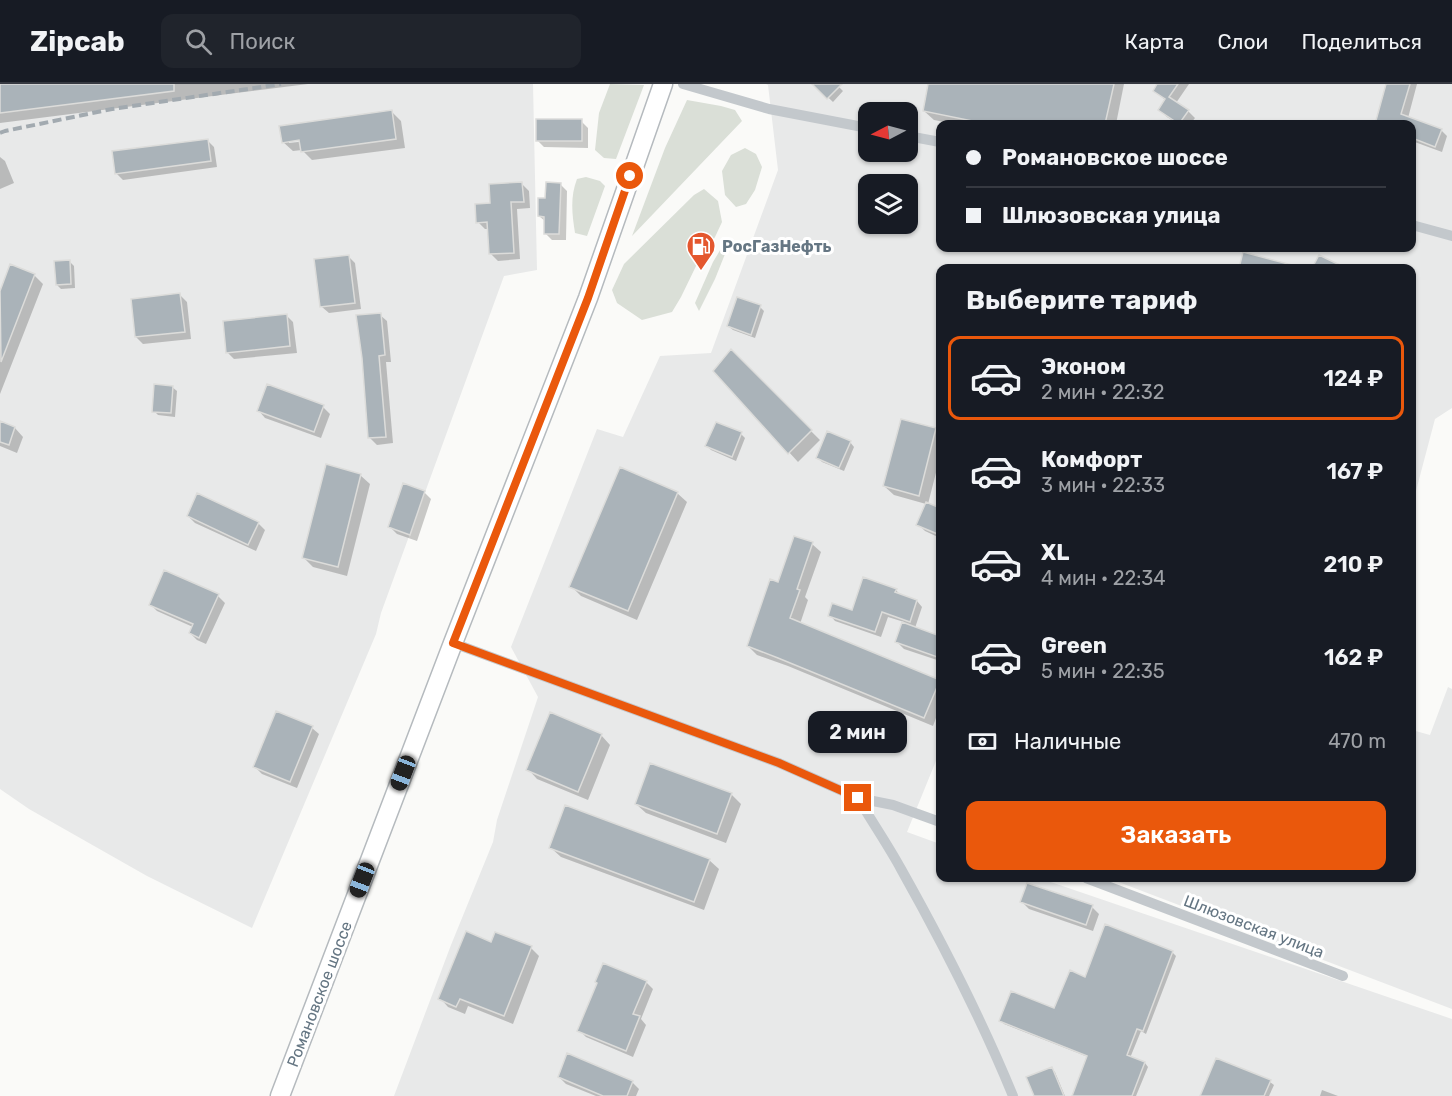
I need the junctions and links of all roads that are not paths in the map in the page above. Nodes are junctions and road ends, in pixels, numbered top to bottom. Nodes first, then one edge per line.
1 (663, 84) edge
2 (683, 84) edge
3 (858, 126) edge
4 (918, 138) edge
5 (936, 141) edge
6 (1416, 226) edge
7 (1452, 236) edge
8 (453, 643) junction
9 (858, 798) junction
10 (936, 821) edge
11 (1097, 882) edge
12 (1344, 976) dead end
13 (280, 1096) edge
14 (1013, 1096) edge

1 - 8 main road, Романовское шоссе
2 - 3 street
4 - 5 street
6 - 7 street
8 - 9 street
8 - 13 main road, Романовское шоссе
9 - 10 street
9 - 14 street
11 - 12 street, Шлюзовская улица

